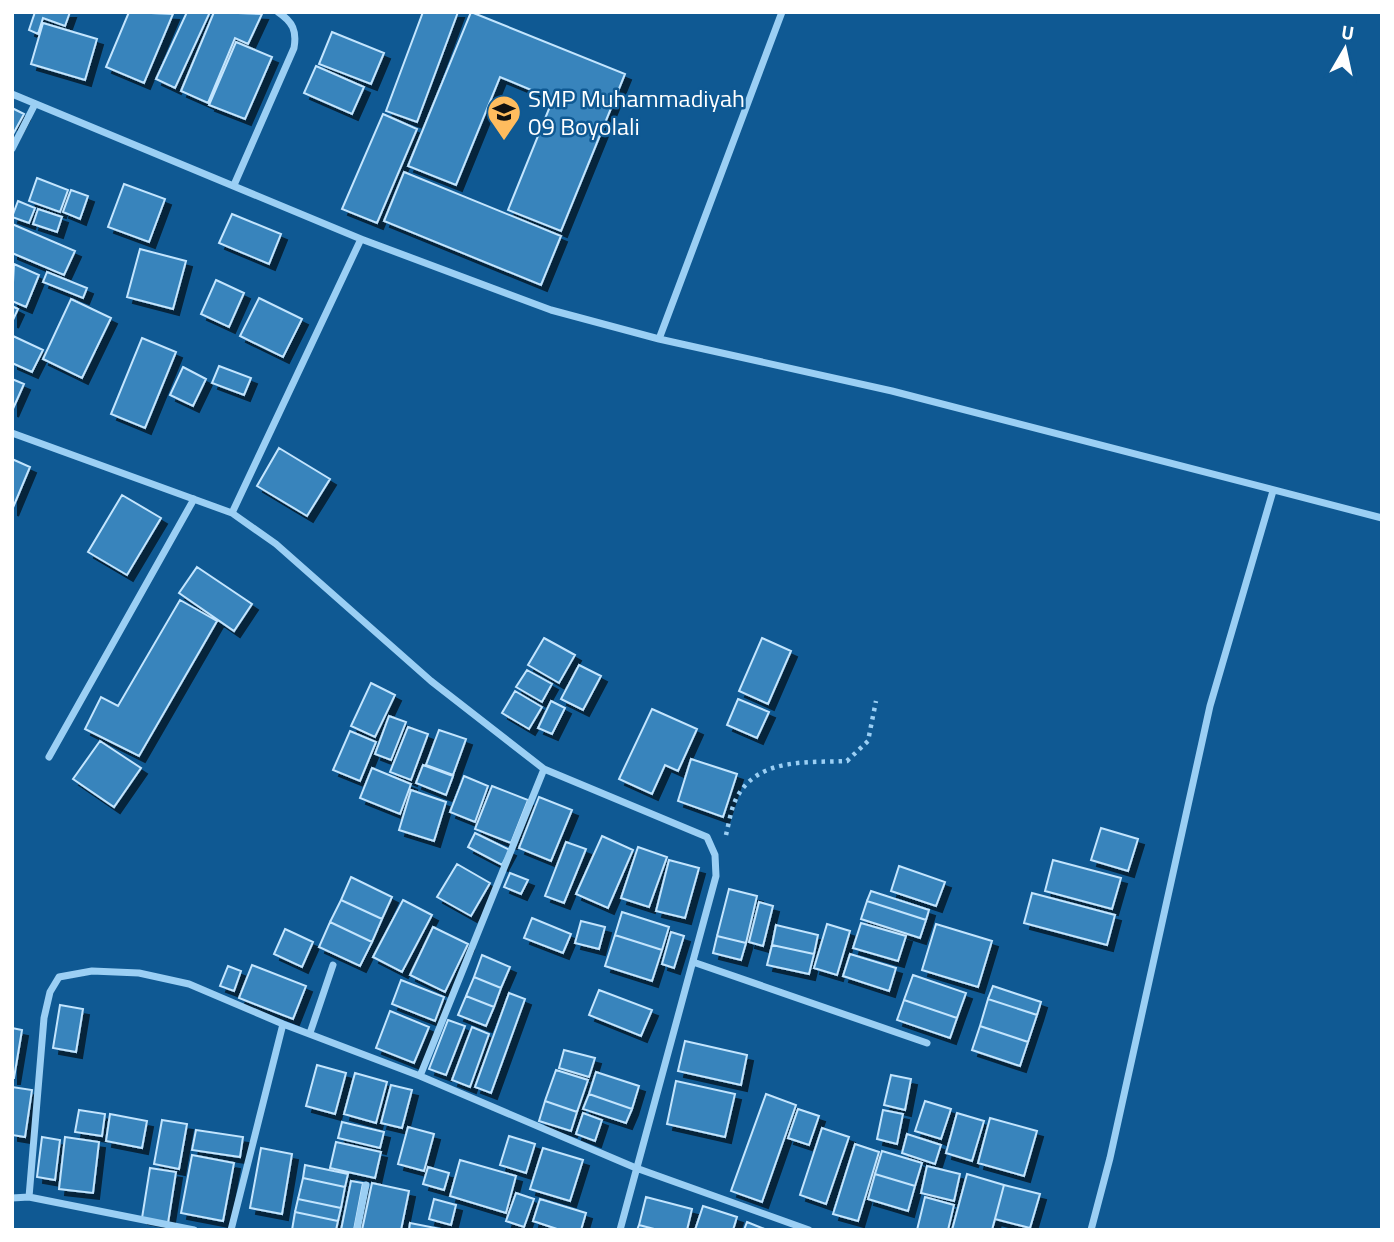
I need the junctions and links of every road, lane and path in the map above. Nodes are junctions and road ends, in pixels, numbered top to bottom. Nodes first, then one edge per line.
1 (278, 12) edge
2 (782, 12) edge
3 (12, 94) edge
4 (34, 104) junction
5 (12, 149) edge
6 (234, 184) junction
7 (361, 239) junction
8 (659, 339) junction
9 (12, 433) edge
10 (1273, 491) junction
11 (194, 499) junction
12 (232, 513) junction
13 (1382, 517) edge
14 (876, 701) dead end
15 (49, 757) dead end
16 (544, 769) junction
17 (726, 838) dead end
18 (693, 962) junction
19 (333, 965) dead end
20 (283, 1024) junction
21 (310, 1033) junction
22 (927, 1043) dead end
23 (419, 1076) junction
24 (636, 1168) junction
25 (366, 1185) dead end
26 (29, 1197) junction
27 (12, 1198) edge
28 (194, 1230) edge
29 (231, 1230) edge
30 (357, 1230) edge
31 (621, 1230) edge
32 (808, 1230) edge
33 (1091, 1230) edge

1 - 6 street
2 - 8 street
3 - 4 street
4 - 5 street
4 - 6 street
6 - 7 street
7 - 8 street
7 - 12 street
8 - 10 street
9 - 11 street
10 - 13 street
10 - 33 street
11 - 12 street
11 - 15 street
12 - 16 street
14 - 17 path
16 - 18 street
16 - 23 street
18 - 22 street
18 - 24 street
19 - 21 street
20 - 21 street
20 - 26 street
20 - 29 street
21 - 23 street
23 - 24 street
24 - 31 street
24 - 32 street
25 - 30 street
26 - 27 street
26 - 28 street

